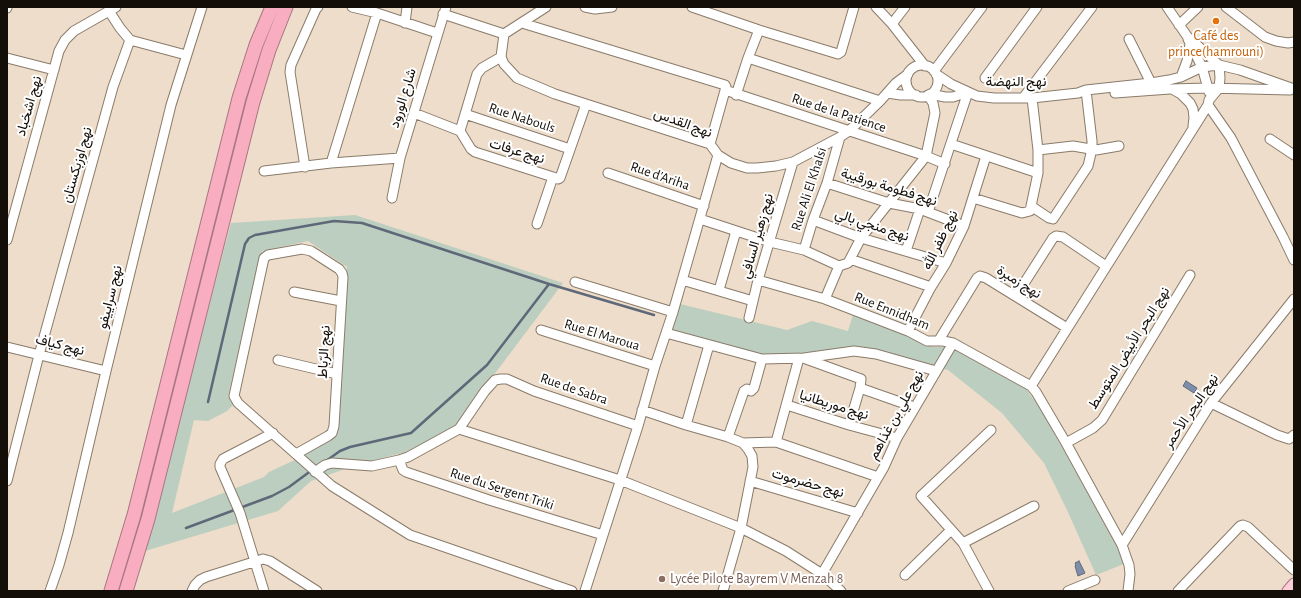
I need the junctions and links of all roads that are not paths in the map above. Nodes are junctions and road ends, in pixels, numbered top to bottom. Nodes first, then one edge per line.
1 (202, 7) edge
2 (272, 7) edge
3 (286, 7) edge
4 (318, 7) edge
5 (352, 7) edge
6 (407, 7) edge
7 (546, 7) edge
8 (585, 7) edge
9 (612, 7) edge
10 (692, 7) edge
11 (854, 7) edge
12 (876, 7) edge
13 (905, 7) edge
14 (982, 7) edge
15 (1037, 7) edge
16 (1092, 7) edge
17 (1167, 7) edge
18 (1198, 7) edge
19 (1226, 7) edge
20 (113, 9) edge
21 (445, 11) edge
22 (377, 13) junction
23 (405, 23) junction
24 (522, 23) junction
25 (892, 24) junction
26 (1180, 25) junction
27 (759, 30) junction
28 (437, 33) junction
29 (504, 34) junction
30 (1129, 39) dead end
31 (130, 40) junction
32 (1189, 40) junction
33 (1294, 42) edge
34 (186, 56) junction
35 (501, 57) junction
36 (7, 58) edge
37 (748, 58) junction
38 (1220, 65) junction
39 (925, 66) junction
40 (1202, 67) junction
41 (54, 70) junction
42 (935, 72) junction
43 (908, 74) junction
44 (1181, 77) junction
45 (985, 78) dead end
46 (1151, 83) junction
47 (1170, 88) junction
48 (1208, 88) junction
49 (1219, 88) junction
50 (725, 90) junction
51 (1294, 90) edge
52 (968, 92) junction
53 (887, 93) junction
54 (1083, 93) junction
55 (736, 94) junction
56 (916, 95) junction
57 (929, 95) junction
58 (1028, 98) junction
59 (880, 101) junction
60 (1209, 102) junction
61 (586, 104) junction
62 (414, 113) junction
63 (465, 114) junction
64 (1192, 129) junction
65 (460, 131) junction
66 (849, 131) junction
67 (840, 137) junction
68 (1270, 140) dead end
69 (710, 144) junction
70 (951, 144) junction
71 (1119, 146) dead end
72 (570, 149) junction
73 (1092, 149) junction
74 (1038, 150) junction
75 (718, 155) junction
76 (1294, 155) edge
77 (926, 156) junction
78 (986, 156) junction
79 (400, 158) junction
80 (793, 162) junction
81 (331, 163) junction
82 (945, 164) junction
83 (305, 167) junction
84 (264, 171) dead end
85 (608, 173) dead end
86 (1038, 173) junction
87 (553, 177) junction
88 (827, 183) junction
89 (392, 198) dead end
90 (973, 198) junction
91 (889, 203) junction
92 (704, 206) junction
93 (1031, 206) junction
94 (924, 211) junction
95 (700, 219) junction
96 (813, 220) junction
97 (537, 224) dead end
98 (964, 226) junction
99 (736, 231) junction
100 (861, 238) junction
101 (7, 240) edge
102 (770, 242) junction
103 (804, 250) junction
104 (906, 251) junction
105 (850, 259) junction
106 (1294, 260) edge
107 (946, 263) junction
108 (839, 266) junction
109 (1106, 266) junction
110 (1190, 274) dead end
111 (682, 280) junction
112 (758, 280) junction
113 (575, 282) dead end
114 (931, 287) junction
115 (719, 290) junction
116 (294, 292) dead end
117 (1016, 296) junction
118 (825, 299) junction
119 (1294, 299) edge
120 (341, 301) junction
121 (753, 301) junction
122 (673, 312) junction
123 (749, 318) dead end
124 (1067, 328) junction
125 (541, 330) dead end
126 (908, 331) junction
127 (666, 333) junction
128 (939, 340) junction
129 (953, 343) junction
130 (709, 345) junction
131 (7, 346) edge
132 (39, 355) junction
133 (802, 358) junction
134 (762, 359) junction
135 (278, 360) dead end
136 (655, 366) junction
137 (106, 371) junction
138 (936, 371) junction
139 (337, 374) junction
140 (1031, 386) junction
141 (860, 388) junction
142 (1211, 403) junction
143 (787, 405) junction
144 (914, 407) junction
145 (642, 410) junction
146 (686, 425) junction
147 (849, 425) junction
148 (638, 426) junction
149 (459, 429) junction
150 (991, 430) dead end
151 (272, 433) junction
152 (728, 436) junction
153 (1294, 436) edge
154 (897, 438) junction
155 (776, 442) junction
156 (742, 443) junction
157 (1066, 443) junction
158 (296, 454) junction
159 (399, 460) junction
160 (315, 472) junction
161 (878, 477) junction
162 (620, 480) junction
163 (7, 481) edge
164 (750, 481) junction
165 (1034, 506) dead end
166 (858, 512) junction
167 (741, 528) junction
168 (951, 530) junction
169 (603, 534) junction
170 (963, 543) junction
171 (1122, 545) junction
172 (255, 561) junction
173 (1294, 570) edge
174 (822, 574) junction
175 (905, 575) dead end
176 (1095, 580) dead end
177 (1294, 584) edge
178 (48, 590) edge
179 (111, 591) edge
180 (126, 591) edge
181 (192, 591) edge
182 (264, 591) edge
183 (317, 591) edge
184 (572, 591) edge
185 (585, 591) edge
186 (723, 591) edge
187 (841, 591) edge
188 (989, 591) edge
189 (1068, 591) edge
190 (1128, 591) edge
191 (1178, 591) edge
192 (1288, 591) edge

1 - 34 street, نهج سراييفو
2 - 179 highway
3 - 180 highway
4 - 83 street
5 - 22 street
6 - 23 street
7 - 24 street
8 - 9 street
10 - 27 street
11 - 27 street
12 - 25 street
13 - 25 street
14 - 42 street
15 - 45 street
16 - 58 street
17 - 26 street
18 - 26 street
19 - 33 street
20 - 31 street
20 - 41 street, نهج اشخباد
21 - 28 street, شارع الورود
21 - 29 street
22 - 23 street
22 - 81 street
23 - 28 street
24 - 29 street
24 - 50 street, Rue de la Patience
25 - 39 street
26 - 32 street
27 - 37 street
28 - 62 street, شارع الورود
29 - 35 street
30 - 46 street
31 - 34 street
31 - 132 street, نهج اوزبكستان
32 - 38 street
32 - 40 street
32 - 44 street
34 - 137 street, نهج سراييفو
35 - 61 street, نهج القدس
35 - 63 street
36 - 41 street
37 - 55 street
37 - 59 street
38 - 40 street
38 - 49 street
38 - 51 street
39 - 42 street
39 - 43 street
40 - 44 street
40 - 48 street
41 - 101 street, نهج اشخباد
42 - 52 street, نهج النهضة
42 - 57 street
43 - 53 street, نهج القدس
43 - 56 street
44 - 46 street
46 - 54 street
47 - 48 street
47 - 54 street
47 - 64 street
48 - 49 street
48 - 60 street
49 - 51 street
49 - 60 street
50 - 55 street, Rue de la Patience
50 - 69 street
52 - 57 street
52 - 58 street, نهج النهضة
52 - 70 street
53 - 56 street
53 - 59 street, نهج القدس
54 - 58 street, نهج النهضة
54 - 73 street
55 - 66 street, Rue de la Patience
56 - 57 street
57 - 77 street
58 - 74 street
59 - 66 street, نهج القدس
60 - 64 street
60 - 106 street
61 - 69 street, نهج القدس
61 - 72 street
62 - 65 street
62 - 79 street, شارع الورود
63 - 65 street
63 - 72 street, Rue Nabouls
64 - 109 street
65 - 87 street, نهج عرفات
66 - 67 street, نهج القدس
66 - 77 street, Rue de la Patience
67 - 80 street, نهج القدس
67 - 88 street, Rue Ali El Khalsi
68 - 76 street
69 - 75 street, نهج القدس
70 - 78 street
70 - 82 street
71 - 73 street
72 - 87 street
73 - 74 street
73 - 93 street
74 - 86 street
75 - 80 street, نهج القدس
75 - 92 street
77 - 82 street, Rue de la Patience
77 - 91 street
78 - 86 street
78 - 90 street, نهج ظفر الله
79 - 81 street
79 - 89 street, شارع الورود
80 - 102 street, نهج زهير السافي
81 - 83 street
82 - 94 street
83 - 84 street
85 - 92 street, Rue d'Ariha
86 - 93 street
87 - 97 street
88 - 91 street, نهج فطومة بورقيبة
88 - 96 street, Rue Ali El Khalsi
90 - 93 street
90 - 98 street, نهج ظفر الله
91 - 94 street, نهج فطومة بورقيبة
91 - 100 street
92 - 95 street
94 - 98 street, نهج فطومة بورقيبة
94 - 104 street
95 - 99 street
95 - 111 street
96 - 100 street, نهج منجي بالي
96 - 103 street, Rue Ali El Khalsi
98 - 107 street, نهج ظفر الله
99 - 102 street
99 - 115 street
100 - 104 street, نهج منجي بالي
100 - 105 street
102 - 103 street
102 - 112 street, نهج زهير السافي
103 - 108 street
104 - 107 street, نهج منجي بالي
105 - 108 street
105 - 114 street
107 - 114 street, نهج ظفر الله
108 - 118 street
109 - 117 street
109 - 124 street
110 - 157 street, نهج البحر الأبيض المتوسط
111 - 115 street
111 - 122 street
112 - 118 street, Rue Ennidham
112 - 121 street, نهج زهير السافي
113 - 122 street
114 - 126 street, نهج ظفر الله
115 - 121 street
116 - 120 street
117 - 124 street, نهج زمبرة
117 - 128 street, نهج زمبرة
118 - 126 street, Rue Ennidham
119 - 142 street, نهج البحر الأحمر
120 - 139 street, نهج الرّباط
120 - 151 street, نهج الرّباط
121 - 123 street, نهج زهير السافي
122 - 127 street
124 - 140 street
125 - 136 street, Rue El Maroua
126 - 128 street, Rue Ennidham
127 - 130 street, نهج علي بن غذاهم
127 - 136 street
128 - 129 street, Rue Ennidham
129 - 138 street
129 - 140 street, Rue Ennidham
130 - 134 street, نهج علي بن غذاهم
130 - 146 street
131 - 132 street, نهج كياف
132 - 137 street, نهج كياف
132 - 163 street, نهج اوزبكستان
133 - 134 street, نهج علي بن غذاهم
133 - 138 street, نهج علي بن غذاهم
133 - 141 street
133 - 143 street
134 - 152 street
135 - 139 street
136 - 145 street
137 - 178 street, نهج سراييفو
138 - 144 street, نهج علي بن غذاهم
139 - 158 street, نهج الرّباط
140 - 157 street
141 - 144 street
141 - 147 street
142 - 153 street
142 - 171 street, نهج البحر الأحمر
143 - 147 street, نهج موريطانيا
143 - 155 street
144 - 154 street, نهج علي بن غذاهم
145 - 146 street
145 - 148 street
146 - 152 street
147 - 154 street, نهج موريطانيا
148 - 149 street, Rue de Sabra
148 - 162 street
149 - 159 street
149 - 162 street
150 - 168 street
151 - 158 street
151 - 172 street
152 - 156 street
154 - 161 street, نهج علي بن غذاهم
155 - 156 street
155 - 161 street
156 - 164 street
157 - 171 street
158 - 160 street
159 - 160 street
159 - 169 street, Rue du Sergent Triki
160 - 184 street
161 - 166 street, نهج علي بن غذاهم
162 - 167 street
162 - 169 street
164 - 166 street, نهج حضرموت
164 - 167 street
165 - 170 street
166 - 174 street, نهج علي بن غذاهم
167 - 174 street
167 - 186 street
168 - 170 street
168 - 175 street
169 - 185 street
170 - 188 street
171 - 190 street
172 - 181 street
172 - 182 street
172 - 183 street
173 - 191 street
174 - 187 street
176 - 189 street
177 - 192 main road

